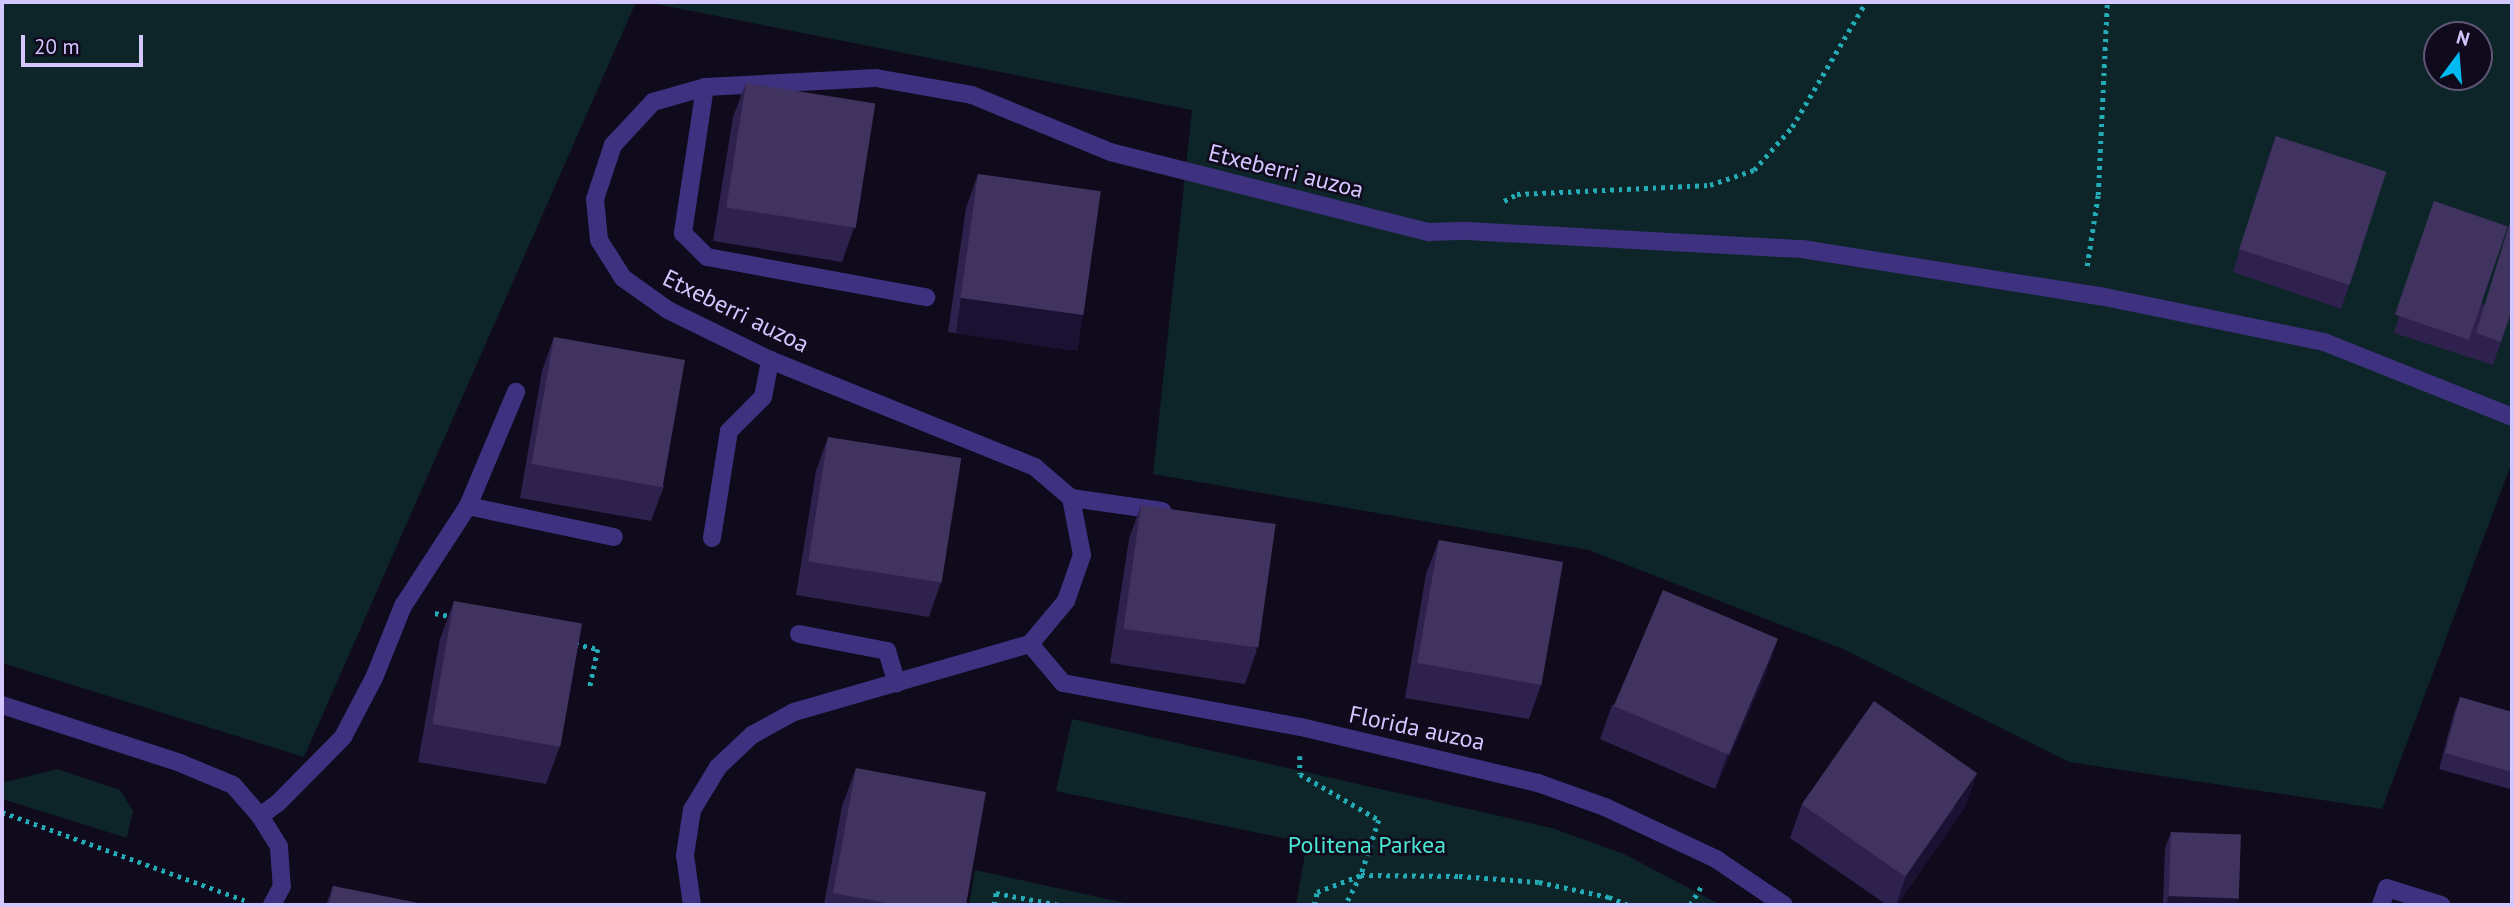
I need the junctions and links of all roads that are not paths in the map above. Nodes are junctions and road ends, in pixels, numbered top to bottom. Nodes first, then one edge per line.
1 (705, 88) junction
2 (926, 297) dead end
3 (770, 360) junction
4 (516, 392) dead end
5 (2511, 416) edge
6 (1071, 498) junction
7 (468, 506) junction
8 (1175, 513) edge
9 (614, 537) dead end
10 (712, 538) dead end
11 (799, 634) dead end
12 (1030, 644) junction
13 (897, 682) junction
14 (2, 705) edge
15 (260, 816) junction
16 (282, 886) junction
17 (272, 905) edge
18 (282, 905) edge
19 (692, 905) edge
20 (1784, 905) edge
21 (2381, 905) edge
22 (2441, 905) edge

1 - 2 street
1 - 3 street, Etxeberri auzoa
1 - 5 street, Etxeberri auzoa
3 - 6 street, Etxeberri auzoa
3 - 10 street
4 - 7 street
6 - 8 street
6 - 12 street
7 - 9 street
7 - 15 street
11 - 13 street
12 - 13 street
12 - 20 street, Florida auzoa
13 - 19 street
14 - 15 street
15 - 16 street
16 - 17 street
16 - 18 street
21 - 22 street

